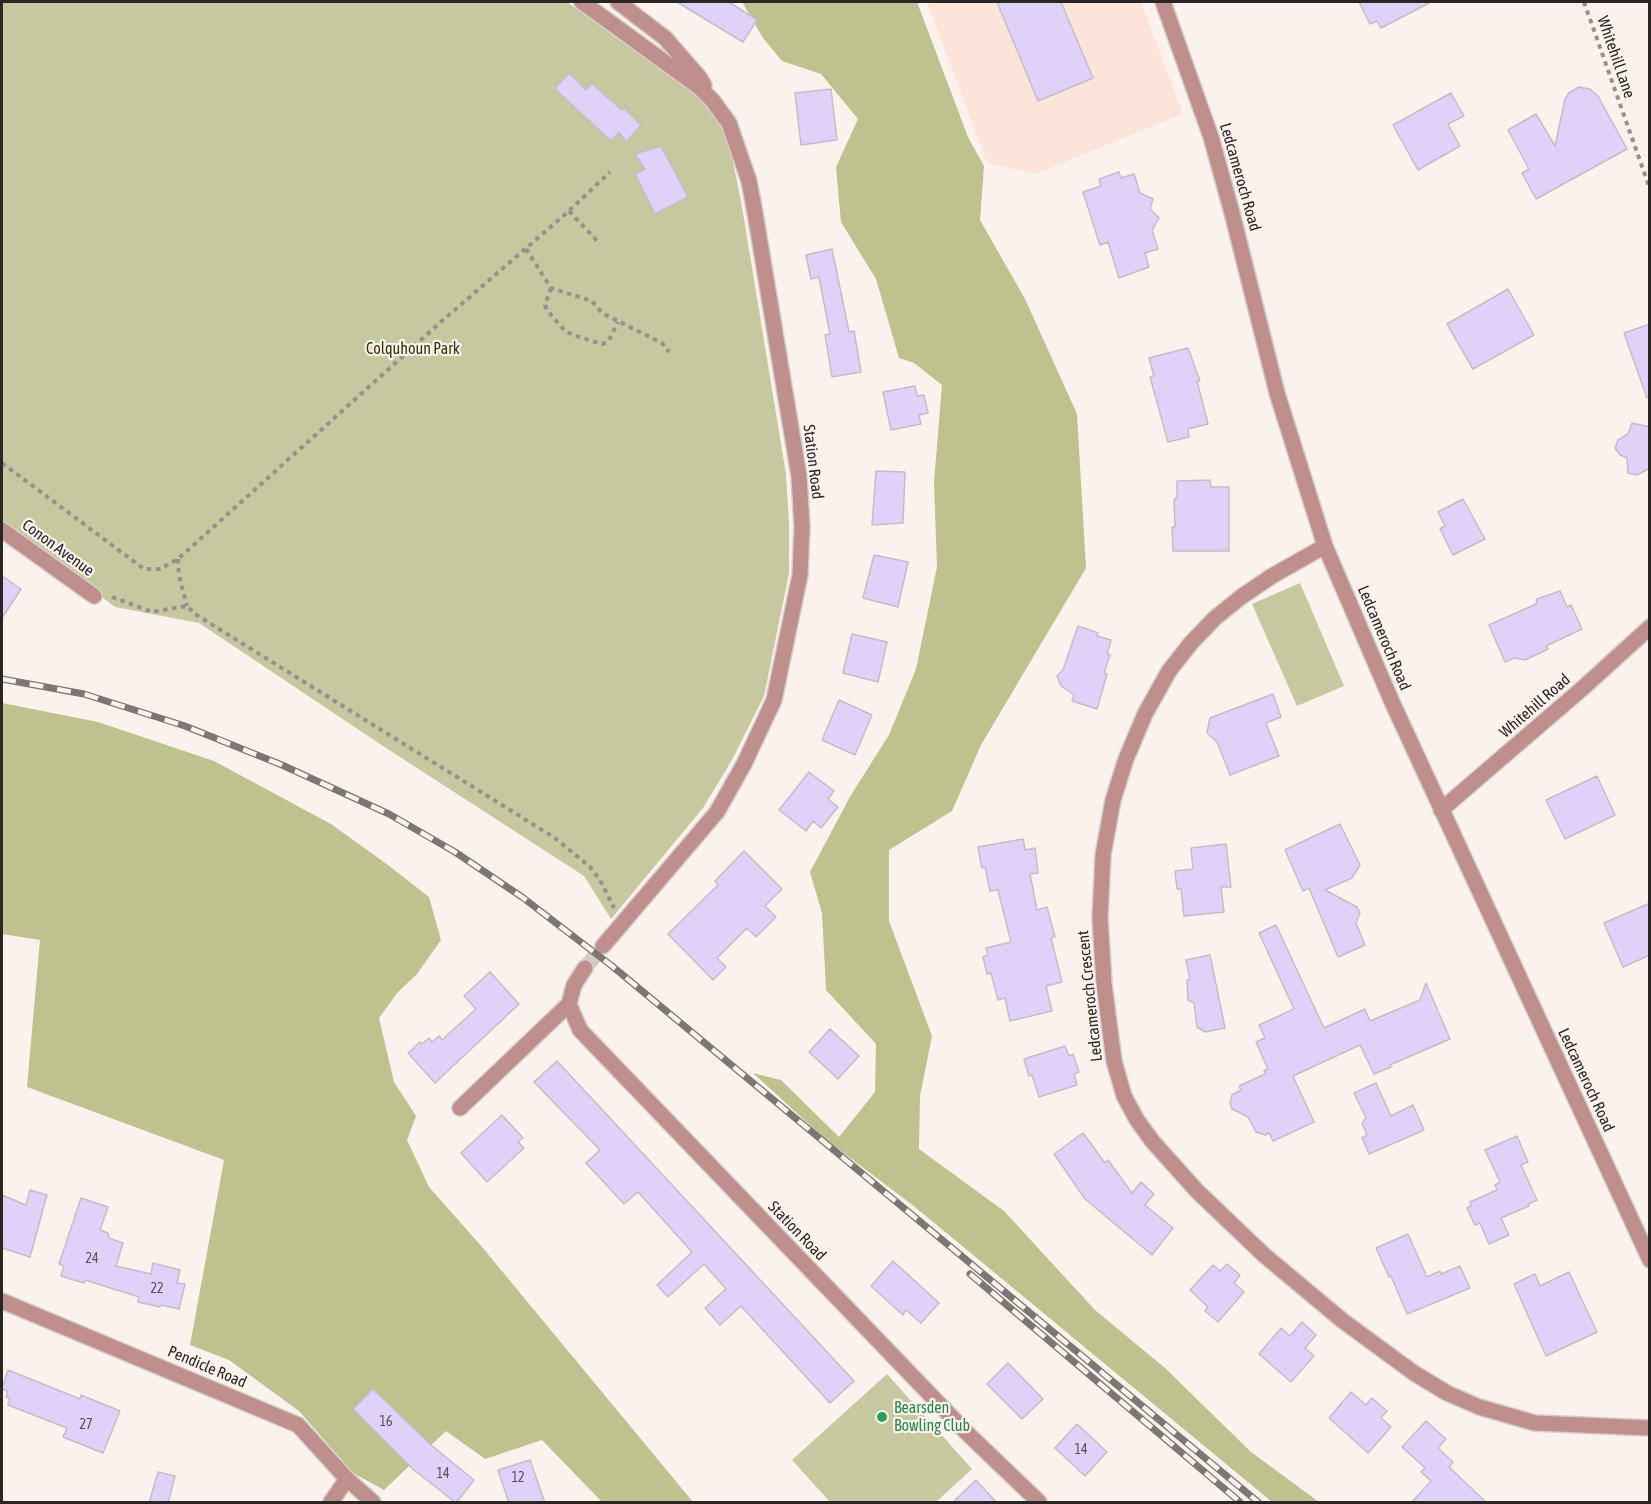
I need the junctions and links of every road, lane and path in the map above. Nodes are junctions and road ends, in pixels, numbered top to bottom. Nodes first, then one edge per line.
1 (582, 2) edge
2 (618, 2) edge
3 (1163, 2) edge
4 (1584, 2) edge
5 (713, 100) junction
6 (610, 172) dead end
7 (1650, 189) edge
8 (569, 211) junction
9 (600, 244) dead end
10 (526, 249) junction
11 (551, 288) junction
12 (618, 322) junction
13 (669, 352) dead end
14 (2, 463) edge
15 (2, 530) edge
16 (1325, 546) junction
17 (178, 559) junction
18 (94, 596) joint
19 (187, 606) junction
20 (1650, 627) edge
21 (1441, 810) junction
22 (621, 926) junction
23 (603, 946) tunnel mouth
24 (585, 968) tunnel mouth
25 (569, 1004) junction
26 (460, 1108) dead end
27 (1650, 1260) edge
28 (2, 1301) edge
29 (1650, 1428) edge
30 (347, 1479) junction
31 (332, 1503) edge
32 (373, 1503) edge
33 (1039, 1503) edge

1 - 5 street, Station Road
2 - 5 street
3 - 16 street, Ledcameroch Road
4 - 7 path, Whitehill Lane
5 - 22 street, Station Road
6 - 8 path
8 - 9 path
8 - 10 path
10 - 11 path
10 - 17 path
11 - 12 path
11 - 12 path
12 - 13 path
14 - 17 path
15 - 18 street, Conon Avenue
16 - 21 street, Ledcameroch Road
16 - 29 street, Ledcameroch Crescent
17 - 19 path
18 - 19 path
19 - 22 path
20 - 21 street, Whitehill Road
21 - 27 street, Ledcameroch Road
22 - 23 street, Station Road
24 - 25 street
25 - 26 street
25 - 33 street, Station Road
28 - 30 street, Pendicle Road
30 - 31 street
30 - 32 street, Pendicle Road

